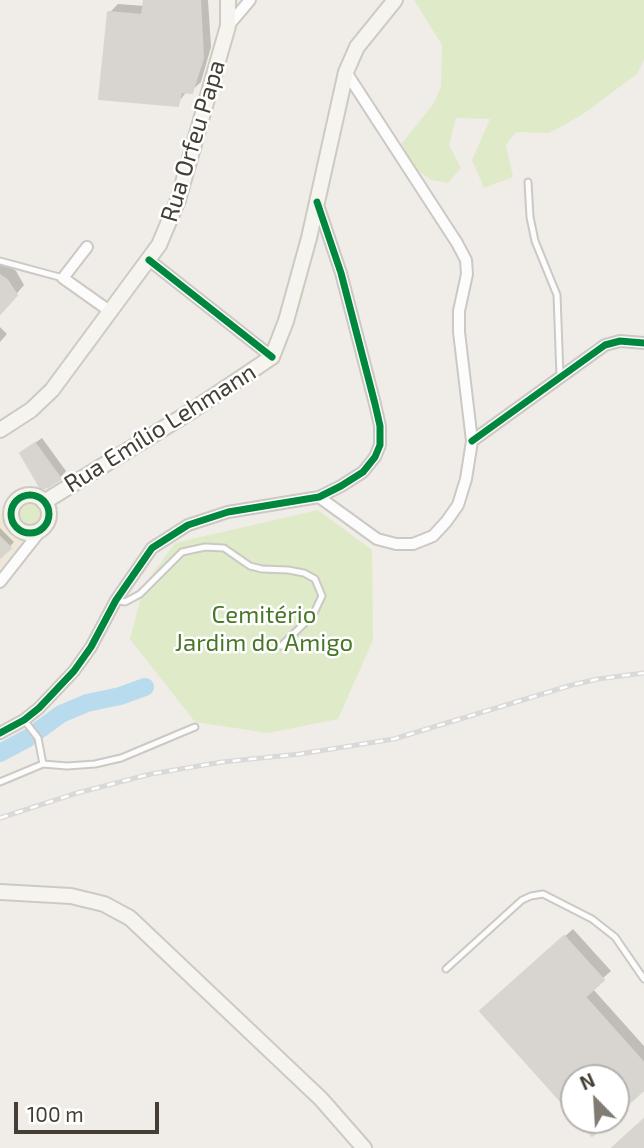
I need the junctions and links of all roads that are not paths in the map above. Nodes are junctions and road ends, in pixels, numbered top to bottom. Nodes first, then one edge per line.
1 (228, 0) edge
2 (250, 0) edge
3 (395, 0) edge
4 (228, 26) junction
5 (346, 72) junction
6 (528, 182) dead end
7 (317, 202) junction
8 (87, 247) dead end
9 (149, 260) junction
10 (0, 261) edge
11 (63, 278) junction
12 (111, 312) junction
13 (644, 344) edge
14 (272, 357) junction
15 (560, 376) junction
16 (0, 429) edge
17 (472, 441) junction
18 (319, 497) junction
19 (44, 502) junction
20 (6, 504) edge
21 (32, 536) junction
22 (0, 582) edge
23 (116, 600) junction
24 (281, 646) dead end
25 (28, 724) junction
26 (195, 727) dead end
27 (0, 733) edge
28 (43, 764) junction
29 (0, 782) edge
30 (0, 892) edge
31 (446, 970) dead end
32 (644, 979) edge
33 (364, 1148) edge

1 - 4 main road, Rua Orfeu Papa
2 - 4 street
3 - 5 main road, Rua Emílio Lehmann
4 - 9 main road, Rua Orfeu Papa
5 - 7 main road, Rua Emílio Lehmann
5 - 17 street
6 - 15 lane
7 - 14 main road, Rua Emílio Lehmann
7 - 18 street
8 - 11 street
9 - 12 main road, Rua Orfeu Papa
9 - 14 street
10 - 11 lane
11 - 12 street
12 - 16 main road, Rua Orfeu Papa
13 - 15 street
14 - 19 main road, Rua Emílio Lehmann
15 - 17 street
17 - 18 street
18 - 23 street
19 - 20 main road
19 - 21 main road
20 - 21 main road
21 - 22 street
23 - 24 lane
23 - 25 street
25 - 27 street
25 - 28 lane
26 - 28 lane
28 - 29 lane
30 - 33 main road
31 - 32 lane

